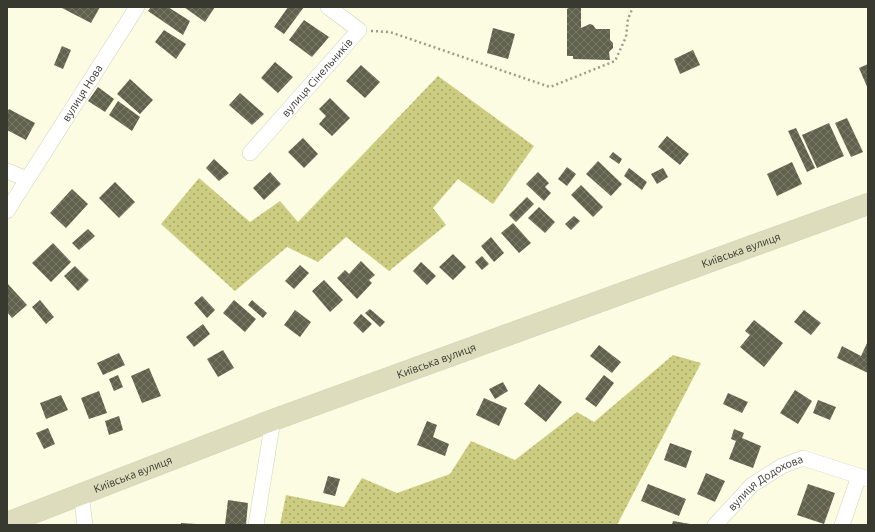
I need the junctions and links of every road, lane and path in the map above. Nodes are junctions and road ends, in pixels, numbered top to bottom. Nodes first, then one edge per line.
1 (137, 7) edge
2 (328, 7) edge
3 (633, 7) edge
4 (359, 30) junction
5 (250, 153) dead end
6 (7, 171) edge
7 (27, 179) junction
8 (868, 204) edge
9 (7, 211) edge
10 (273, 420) junction
11 (864, 477) edge
12 (81, 494) junction
13 (7, 523) edge
14 (85, 525) edge
15 (256, 525) edge
16 (715, 525) edge
17 (842, 525) edge

1 - 7 street, вулиця Нова
2 - 4 street, вулиця Сінельників
3 - 4 path
4 - 5 street, вулиця Сінельників
6 - 7 street
7 - 9 street, вулиця Нова
8 - 10 street, Київська вулиця
10 - 12 street, Київська вулиця
10 - 15 street
11 - 16 street, вулиця Додохова
11 - 17 street
12 - 13 street, Київська вулиця
12 - 14 street

